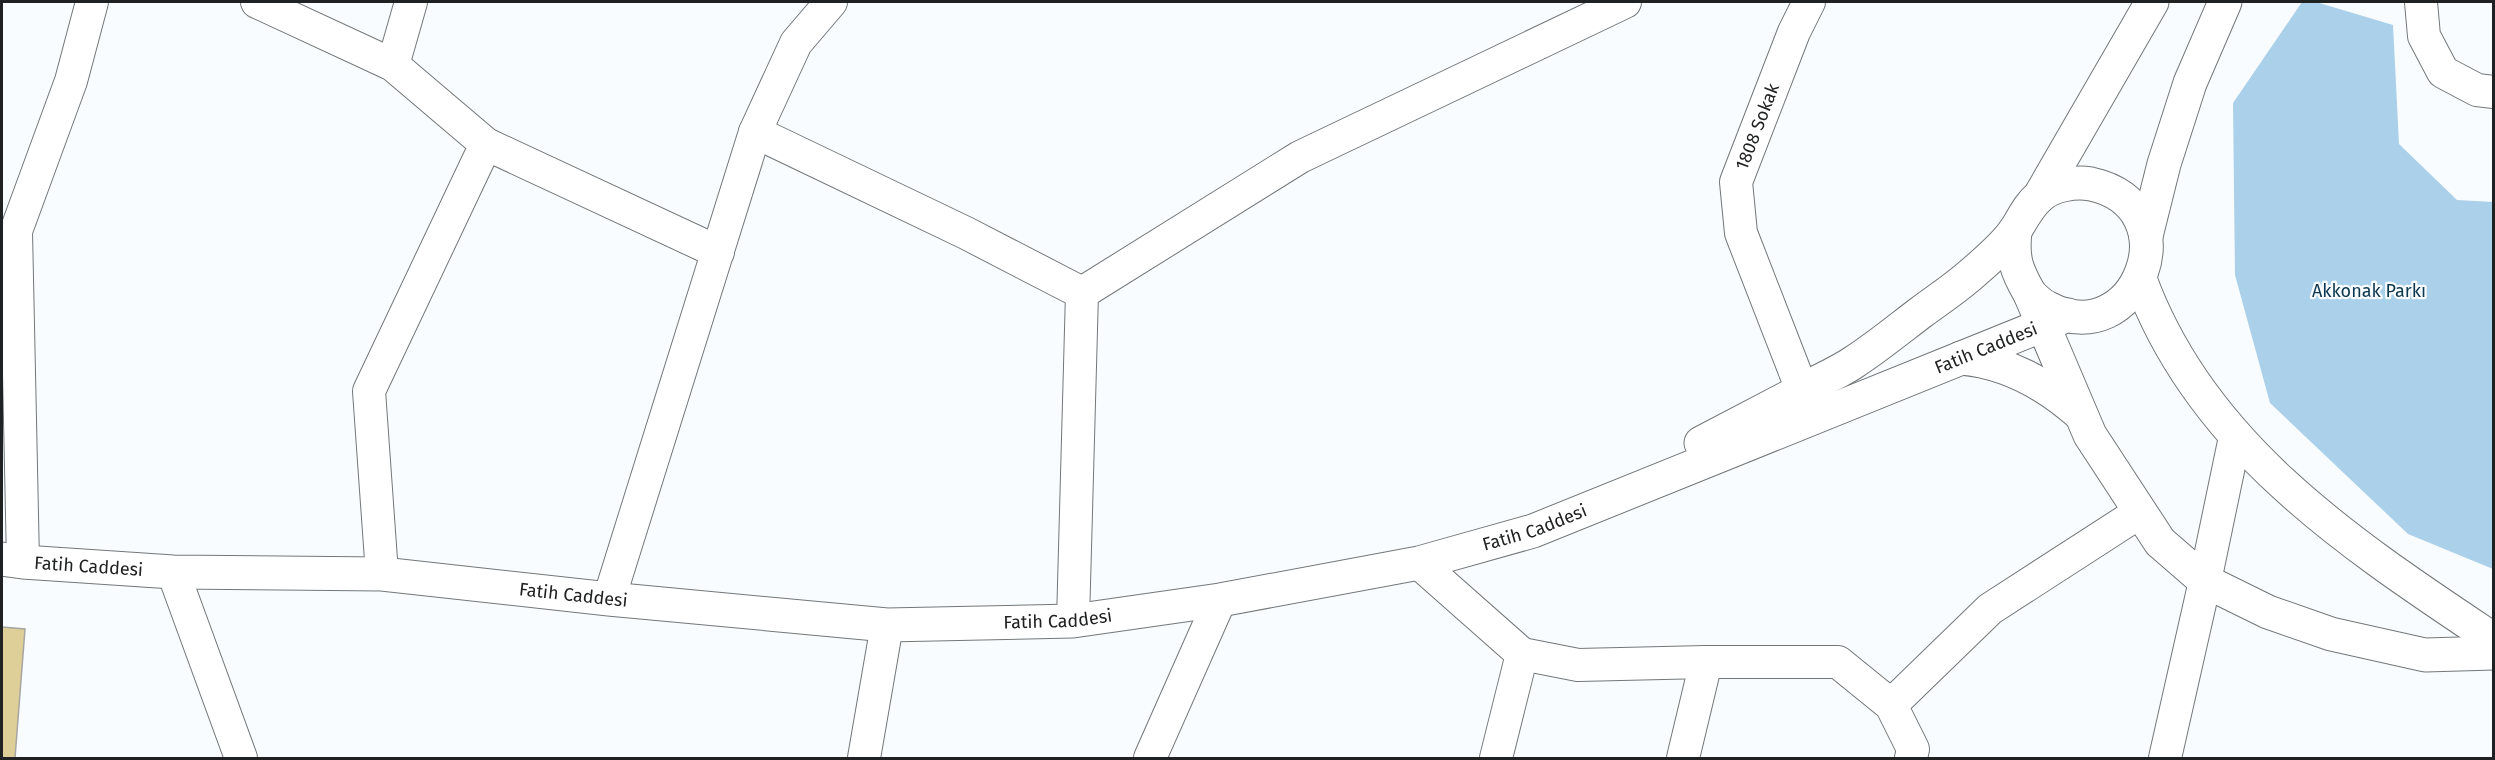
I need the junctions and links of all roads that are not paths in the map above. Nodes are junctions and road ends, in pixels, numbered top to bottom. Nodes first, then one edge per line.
1 (92, 2) edge
2 (257, 2) edge
3 (411, 2) edge
4 (1625, 2) edge
5 (1809, 2) edge
6 (2152, 2) edge
7 (2225, 2) edge
8 (2421, 2) edge
9 (827, 4) edge
10 (393, 65) junction
11 (2493, 92) edge
12 (755, 132) junction
13 (486, 144) junction
14 (2041, 195) junction
15 (9, 231) edge
16 (2015, 231) junction
17 (2146, 236) junction
18 (718, 252) junction
19 (2140, 279) junction
20 (1082, 293) junction
21 (2055, 321) junction
22 (1961, 358) junction
23 (1802, 390) junction
24 (2081, 416) junction
25 (2235, 437) junction
26 (2140, 512) junction
27 (1533, 531) junction
28 (12, 560) edge
29 (1419, 563) junction
30 (173, 572) junction
31 (382, 574) junction
32 (2205, 581) junction
33 (609, 599) junction
34 (1220, 600) junction
35 (1072, 621) junction
36 (887, 624) junction
37 (2493, 640) edge
38 (2493, 653) edge
39 (1522, 654) junction
40 (1706, 662) junction
41 (1891, 705) junction
42 (241, 759) edge
43 (864, 759) edge
44 (1150, 759) edge
45 (1496, 759) edge
46 (1683, 759) edge
47 (1911, 759) edge
48 (2165, 759) edge

1 - 15 street
2 - 10 street
3 - 10 street
4 - 20 street
5 - 23 street, 1808 Sokak
6 - 14 main road
7 - 17 main road
8 - 11 street
9 - 12 street
10 - 13 street
12 - 18 street
12 - 20 street
13 - 18 street
13 - 31 street
14 - 16 main road
14 - 17 main road
15 - 28 street
16 - 21 main road
16 - 23 main road
17 - 19 main road
18 - 33 street
19 - 21 main road
19 - 25 main road
20 - 35 street
21 - 22 main road, Fatih Caddesi
21 - 24 main road
22 - 24 main road
22 - 27 main road, Fatih Caddesi
23 - 27 main road
24 - 26 main road
25 - 32 street
25 - 37 main road
26 - 32 main road
26 - 41 street
27 - 29 main road, Fatih Caddesi
28 - 30 main road, Fatih Caddesi
29 - 34 main road, Fatih Caddesi
29 - 39 street
30 - 31 main road, Fatih Caddesi
30 - 42 street
31 - 33 main road, Fatih Caddesi
32 - 38 main road
32 - 48 street
33 - 36 main road, Fatih Caddesi
34 - 35 main road, Fatih Caddesi
34 - 44 street
35 - 36 main road, Fatih Caddesi
36 - 43 street
39 - 40 street
39 - 45 street
40 - 41 street
40 - 46 street
41 - 47 street

